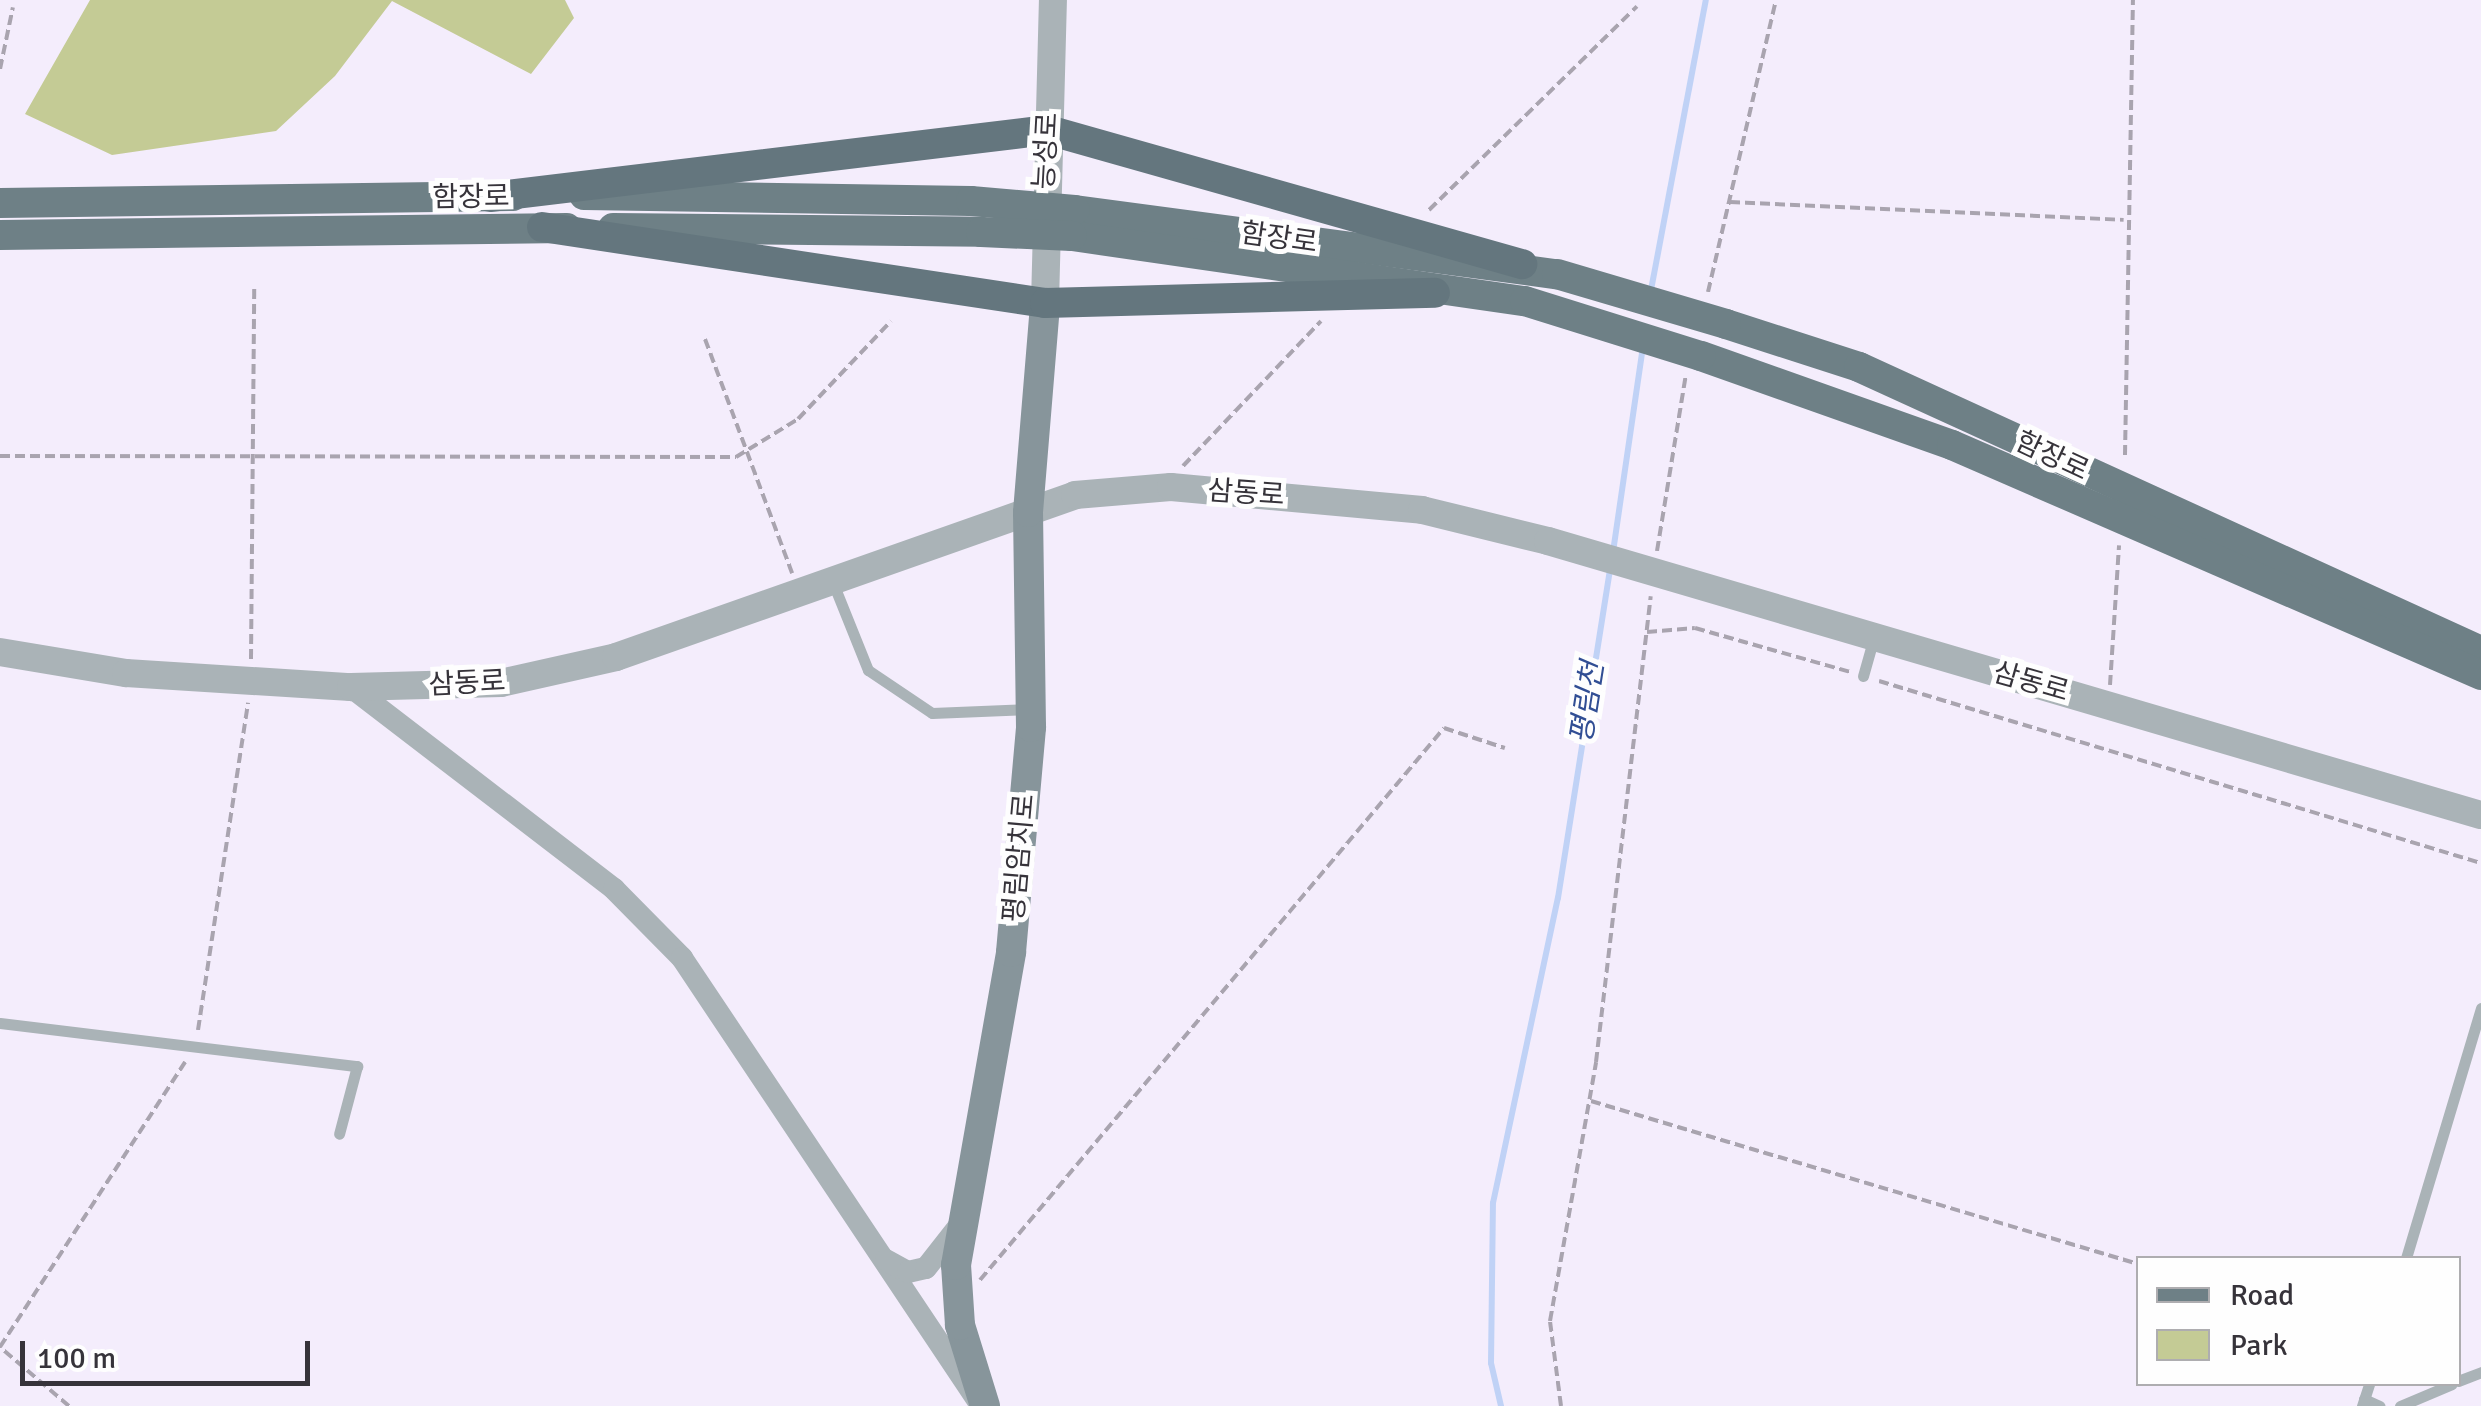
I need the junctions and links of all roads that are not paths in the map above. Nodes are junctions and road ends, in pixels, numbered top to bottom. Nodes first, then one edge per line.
1 (1053, 0) edge
2 (1048, 130) junction
3 (490, 197) junction
4 (0, 203) edge
5 (1074, 223) junction
6 (542, 227) junction
7 (0, 235) edge
8 (1522, 264) junction
9 (1434, 293) junction
10 (1045, 302) junction
11 (1028, 512) junction
12 (832, 580) junction
13 (1874, 636) junction
14 (2481, 651) edge
15 (0, 652) edge
16 (2481, 675) edge
17 (1863, 676) road end
18 (351, 687) junction
19 (1031, 709) junction
20 (2481, 815) edge
21 (2481, 1008) edge
22 (0, 1023) edge
23 (338, 1134) dead end
24 (961, 1223) junction
25 (878, 1254) junction
26 (2407, 1256) edge
27 (2446, 1386) edge
28 (2363, 1403) edge
29 (983, 1406) edge
30 (2380, 1406) edge
31 (2400, 1406) edge

1 - 2 street, 능성로
2 - 3 highway
2 - 8 highway
2 - 10 street, 능성로
3 - 4 main road, 함장로
3 - 5 main road, 함장로, bridge
5 - 6 main road, 함장로, bridge
5 - 8 main road, 함장로
5 - 9 main road, 함장로
6 - 7 main road, 함장로
6 - 10 highway
8 - 14 main road, 함장로, bridge
9 - 10 highway
9 - 16 main road, 함장로, bridge
10 - 11 main road, 평림암치로
11 - 12 street, 삼동로
11 - 13 street, 삼동로
11 - 19 main road, 평림암치로
12 - 18 street, 삼동로
12 - 19 lane
13 - 17 lane
13 - 20 street, 삼동로
15 - 18 street, 삼동로
18 - 25 street
19 - 24 main road, 평림암치로
21 - 26 lane
22 - 23 lane
24 - 25 street
24 - 29 main road, 평림암치로
25 - 29 street
27 - 31 lane
28 - 30 lane

